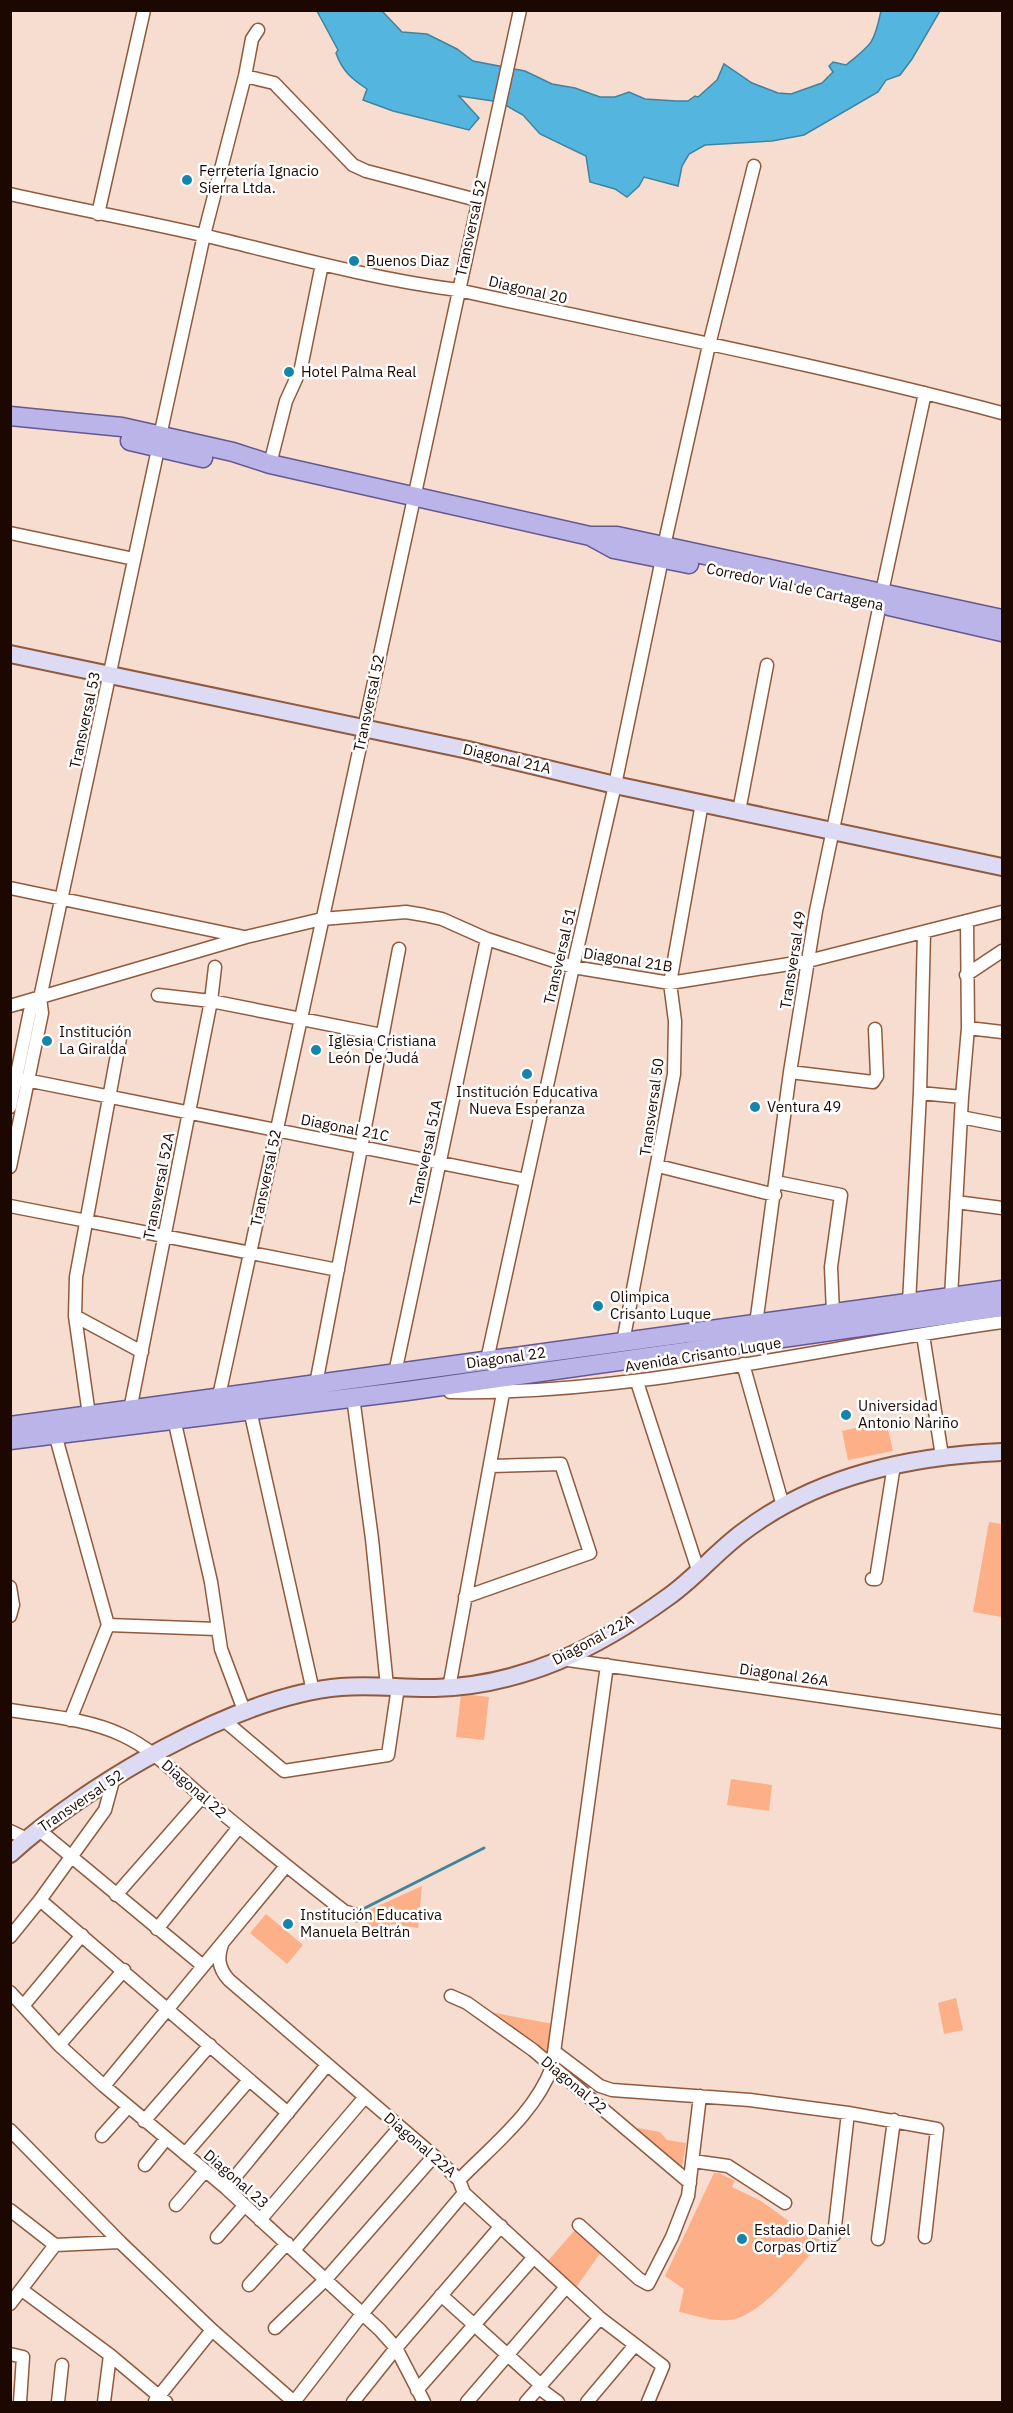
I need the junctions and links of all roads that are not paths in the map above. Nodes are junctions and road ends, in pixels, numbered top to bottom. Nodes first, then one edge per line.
1 (144, 10) edge
2 (520, 10) edge
3 (258, 30) dead end
4 (245, 76) junction
5 (754, 166) dead end
6 (10, 194) edge
7 (477, 200) junction
8 (98, 214) junction
9 (204, 235) junction
10 (322, 264) junction
11 (458, 290) junction
12 (709, 345) junction
13 (926, 393) junction
14 (1002, 413) edge
15 (10, 416) edge
16 (159, 442) junction
17 (270, 464) junction
18 (413, 497) junction
19 (10, 532) edge
20 (663, 552) junction
21 (134, 559) junction
22 (881, 598) junction
23 (1002, 619) edge
24 (1002, 632) edge
25 (10, 654) edge
26 (767, 665) dead end
27 (110, 675) junction
28 (363, 728) junction
29 (615, 785) junction
30 (702, 803) junction
31 (740, 811) junction
32 (832, 830) junction
33 (1002, 867) edge
34 (10, 888) edge
35 (61, 899) junction
36 (1002, 912) edge
37 (322, 919) junction
38 (967, 921) junction
39 (924, 933) junction
40 (246, 938) junction
41 (487, 939) junction
42 (399, 949) dead end
43 (1002, 951) edge
44 (808, 961) junction
45 (215, 967) dead end
46 (573, 967) junction
47 (966, 975) junction
48 (670, 983) junction
49 (158, 995) dead end
50 (40, 998) junction
51 (211, 1001) junction
52 (10, 1006) edge
53 (300, 1019) junction
54 (968, 1028) junction
55 (875, 1029) dead end
56 (1002, 1032) edge
57 (121, 1033) dead end
58 (382, 1035) junction
59 (790, 1072) junction
60 (22, 1079) junction
61 (920, 1093) junction
62 (962, 1096) junction
63 (109, 1098) junction
64 (10, 1107) edge
65 (189, 1113) junction
66 (961, 1117) junction
67 (1002, 1125) edge
68 (276, 1130) junction
69 (361, 1147) junction
70 (439, 1163) junction
71 (658, 1166) junction
72 (10, 1167) edge
73 (526, 1180) junction
74 (775, 1189) junction
75 (956, 1202) junction
76 (10, 1206) edge
77 (1002, 1208) edge
78 (85, 1221) junction
79 (164, 1237) junction
80 (249, 1254) junction
81 (338, 1270) junction
82 (1002, 1290) edge
83 (951, 1297) junction
84 (909, 1303) junction
85 (1002, 1307) edge
86 (833, 1313) junction
87 (75, 1317) junction
88 (1002, 1322) edge
89 (756, 1324) junction
90 (923, 1335) junction
91 (623, 1342) junction
92 (142, 1352) junction
93 (487, 1360) junction
94 (743, 1364) junction
95 (395, 1373) junction
96 (637, 1382) junction
97 (316, 1384) junction
98 (407, 1391) junction
99 (503, 1393) junction
100 (219, 1396) junction
101 (353, 1397) junction
102 (130, 1410) junction
103 (250, 1410) junction
104 (89, 1414) junction
105 (174, 1419) junction
106 (10, 1426) edge
107 (55, 1434) junction
108 (10, 1440) edge
109 (1002, 1452) edge
110 (942, 1456) junction
111 (894, 1465) junction
112 (490, 1466) junction
113 (783, 1506) junction
114 (698, 1570) junction
115 (872, 1579) dead end
116 (10, 1587) edge
117 (465, 1597) junction
118 (10, 1616) edge
119 (108, 1625) junction
120 (216, 1629) junction
121 (609, 1635) junction
122 (561, 1659) junction
123 (607, 1665) junction
124 (392, 1686) junction
125 (449, 1688) junction
126 (313, 1690) junction
127 (10, 1710) edge
128 (245, 1713) junction
129 (70, 1720) junction
130 (225, 1721) junction
131 (1002, 1722) edge
132 (154, 1754) junction
133 (114, 1777) junction
134 (202, 1797) junction
135 (239, 1827) junction
136 (10, 1831) edge
137 (33, 1834) junction
138 (10, 1854) edge
139 (71, 1858) junction
140 (286, 1866) junction
141 (116, 1895) junction
142 (40, 1900) junction
143 (356, 1915) dead end
144 (157, 1929) junction
145 (82, 1935) junction
146 (10, 1937) edge
147 (223, 1942) junction
148 (202, 1965) junction
149 (123, 1970) junction
150 (10, 1992) edge
151 (451, 1996) dead end
152 (23, 2006) junction
153 (167, 2007) junction
154 (59, 2045) junction
155 (210, 2045) junction
156 (555, 2052) junction
157 (327, 2065) junction
158 (552, 2067) junction
159 (249, 2080) junction
160 (104, 2086) junction
161 (700, 2096) junction
162 (365, 2097) junction
163 (128, 2107) junction
164 (288, 2113) junction
165 (848, 2113) junction
166 (144, 2121) junction
167 (894, 2121) junction
168 (400, 2127) junction
169 (10, 2130) edge
170 (102, 2136) dead end
171 (166, 2139) junction
172 (185, 2154) junction
173 (434, 2156) junction
174 (693, 2161) junction
175 (145, 2165) dead end
176 (205, 2171) junction
177 (459, 2180) junction
178 (690, 2183) junction
179 (226, 2188) junction
180 (464, 2193) junction
181 (785, 2203) dead end
182 (176, 2205) dead end
183 (244, 2205) junction
184 (10, 2210) edge
185 (260, 2220) junction
186 (579, 2225) dead end
187 (501, 2226) junction
188 (834, 2235) dead end
189 (217, 2237) dead end
190 (925, 2237) dead end
191 (878, 2239) dead end
192 (120, 2242) junction
193 (55, 2245) junction
194 (291, 2247) junction
195 (534, 2257) junction
196 (326, 2279) junction
197 (249, 2285) dead end
198 (566, 2287) junction
199 (22, 2290) junction
200 (441, 2295) junction
201 (10, 2304) edge
202 (362, 2314) junction
203 (600, 2318) junction
204 (473, 2326) junction
205 (275, 2328) dead end
206 (212, 2330) junction
207 (635, 2345) junction
208 (396, 2348) junction
209 (10, 2354) edge
210 (110, 2355) junction
211 (506, 2356) junction
212 (62, 2365) dead end
213 (540, 2386) junction
214 (418, 2398) edge
215 (159, 2400) edge
216 (294, 2402) edge
217 (20, 2403) edge
218 (58, 2403) edge
219 (104, 2403) edge
220 (353, 2403) edge
221 (467, 2403) edge
222 (526, 2403) edge
223 (558, 2403) edge
224 (587, 2403) edge
225 (648, 2403) edge

1 - 8 street
2 - 7 street, Transversal 52
3 - 4 street, Transversal 53
4 - 7 street
4 - 9 street, Transversal 53
5 - 12 street, Transversal 51
6 - 8 street, Diagonal 20
7 - 11 street, Transversal 52
8 - 9 street, Diagonal 20
9 - 10 street, Diagonal 20
9 - 16 street, Transversal 53
10 - 11 street, Diagonal 20
10 - 17 street
11 - 12 street, Diagonal 20
11 - 18 street, Transversal 52
12 - 13 street, Diagonal 20
12 - 20 street, Transversal 51
13 - 14 street, Diagonal 20
13 - 22 street, Transversal 49
15 - 16 main road, Corredor Vial de Cartagena
16 - 17 main road, Corredor Vial de Cartagena
16 - 21 street, Transversal 53
17 - 18 main road, Corredor Vial de Cartagena
18 - 20 main road, Corredor Vial de Cartagena
18 - 28 street, Transversal 52
19 - 21 street
20 - 22 main road, Corredor Vial de Cartagena
20 - 29 street, Transversal 51
21 - 27 street, Transversal 53
22 - 23 main road, Corredor Vial de Cartagena
22 - 24 main road, Corredor Vial de Cartagena
22 - 32 street, Transversal 49
25 - 27 street, Diagonal 21A
26 - 31 street
27 - 28 street, Diagonal 21A
27 - 35 street, Transversal 53
28 - 29 street, Diagonal 21A
28 - 37 street, Transversal 52
29 - 30 street, Diagonal 21A
29 - 46 street, Transversal 51
30 - 31 street, Diagonal 21A
30 - 48 street, Transversal 50
31 - 32 street, Diagonal 21A
32 - 33 street, Diagonal 21A
32 - 44 street, Transversal 49
34 - 35 street
35 - 40 street
35 - 50 street, Transversal 53
36 - 38 street, Diagonal 21B
37 - 40 street
37 - 41 street, Diagonal 21B
37 - 53 street, Transversal 52
38 - 39 street, Diagonal 21B
38 - 47 street
39 - 44 street, Diagonal 21B
39 - 61 street
40 - 50 street
41 - 46 street, Diagonal 21B
41 - 70 street, Transversal 51A
42 - 58 street
43 - 47 street
44 - 48 street, Diagonal 21B
44 - 59 street, Transversal 49
45 - 51 street, Transversal 52A
46 - 48 street, Diagonal 21B
46 - 73 street, Transversal 51
47 - 54 street
48 - 71 street, Transversal 50
49 - 51 street
50 - 52 street
50 - 60 street, Transversal 53
51 - 53 street
51 - 65 street, Transversal 52A
53 - 58 street
53 - 68 street, Transversal 52
54 - 56 street
54 - 62 street
55 - 59 street
57 - 63 street
58 - 69 street
59 - 74 street, Transversal 49
60 - 63 street, Diagonal 21C
60 - 64 street, Transversal 53
60 - 72 street, Transversal 53
61 - 62 street
61 - 84 street
62 - 66 street
63 - 65 street, Diagonal 21C
63 - 78 street
65 - 68 street, Diagonal 21C
65 - 79 street, Transversal 52A
66 - 67 street
66 - 75 street
68 - 69 street, Diagonal 21C
68 - 80 street, Transversal 52
69 - 70 street, Diagonal 21C
69 - 81 street
70 - 73 street, Diagonal 21C
70 - 95 street, Transversal 51A
71 - 74 street
71 - 91 street, Transversal 50
73 - 93 street, Transversal 51
74 - 86 street
74 - 89 street, Transversal 49
75 - 77 street
75 - 83 street
76 - 78 street
78 - 79 street
78 - 87 street
79 - 80 street
79 - 92 street, Transversal 52A
80 - 81 street
80 - 100 street, Transversal 52
81 - 97 street
82 - 83 main road, Diagonal 22
83 - 84 main road, Diagonal 22
84 - 86 main road, Diagonal 22
85 - 98 main road, Diagonal 22
86 - 89 main road, Diagonal 22
87 - 92 street
87 - 104 street
88 - 90 street, Avenida Crisanto Luque
89 - 91 main road, Diagonal 22
90 - 94 street, Avenida Crisanto Luque
90 - 110 street
91 - 93 main road, Diagonal 22
92 - 102 street, Transversal 52A
93 - 95 main road, Diagonal 22
94 - 96 street, Avenida Crisanto Luque
94 - 113 street
95 - 97 main road, Diagonal 22
96 - 99 street, Avenida Crisanto Luque
96 - 114 street
97 - 100 main road, Diagonal 22
98 - 99 street, Avenida Crisanto Luque
98 - 101 main road, Diagonal 22
99 - 112 street
100 - 102 main road, Diagonal 22
101 - 103 main road, Diagonal 22
101 - 124 street
102 - 104 main road, Diagonal 22
103 - 105 main road, Diagonal 22
103 - 126 street
104 - 106 main road, Diagonal 22
105 - 107 main road, Diagonal 22
105 - 120 street
107 - 108 main road, Diagonal 22
107 - 119 street
109 - 110 street, Diagonal 22A
110 - 111 street, Diagonal 22A
111 - 113 street, Diagonal 22A
111 - 115 street
112 - 117 street
112 - 117 street
113 - 114 street, Diagonal 22A
114 - 121 street, Diagonal 22A
116 - 118 street
117 - 125 street
119 - 120 street
119 - 129 street
120 - 128 street
121 - 122 street, Diagonal 22A
121 - 123 street
122 - 123 street, Diagonal 26A
122 - 125 street, Diagonal 22A
123 - 131 street, Diagonal 26A
123 - 156 street
124 - 125 street, Diagonal 22A
124 - 126 street, Diagonal 22A
124 - 130 street
126 - 128 street, Diagonal 22A
127 - 129 street, Diagonal 22
128 - 130 street, Diagonal 22A
129 - 132 street, Diagonal 22
130 - 132 street, Diagonal 22A
132 - 133 street, Transversal 52
132 - 134 street, Diagonal 22
133 - 137 street, Transversal 52
133 - 139 street
134 - 135 street, Diagonal 22
134 - 141 street
135 - 140 street, Diagonal 22
135 - 144 street
136 - 137 street
137 - 138 street, Transversal 52
137 - 139 street
139 - 141 street
139 - 142 street
140 - 143 street, Diagonal 22
140 - 147 street
141 - 144 street
142 - 145 street
142 - 146 street
144 - 148 street
145 - 149 street
145 - 152 street
147 - 148 street
147 - 157 street, Diagonal 22A
148 - 153 street
149 - 153 street
149 - 154 street
150 - 152 street, Diagonal 23
151 - 158 street, Diagonal 22
152 - 154 street, Diagonal 23
153 - 155 street
153 - 160 street
154 - 160 street, Diagonal 23
155 - 159 street
155 - 166 street
156 - 158 street
156 - 161 street
157 - 162 street, Diagonal 22A
157 - 164 street
158 - 177 street
158 - 178 street, Diagonal 22
159 - 164 street
159 - 172 street
160 - 163 street, Diagonal 23
161 - 165 street
161 - 174 street
162 - 168 street, Diagonal 22A
162 - 185 street
163 - 166 street, Diagonal 23
163 - 170 street
164 - 179 street
165 - 167 street
165 - 188 street
166 - 171 street, Diagonal 23
167 - 190 street
167 - 191 street
168 - 173 street, Diagonal 22A
168 - 194 street
169 - 192 street
171 - 172 street, Diagonal 23
171 - 175 street
172 - 176 street, Diagonal 23
173 - 177 street, Diagonal 22A
173 - 196 street
174 - 178 street
174 - 181 street
176 - 179 street, Diagonal 23
176 - 182 street
177 - 180 street, Diagonal 22A
178 - 186 street
179 - 183 street, Diagonal 23
180 - 187 street, Diagonal 22A
180 - 202 street
183 - 185 street, Diagonal 23
183 - 189 street
184 - 193 street
185 - 194 street, Diagonal 23
187 - 195 street, Diagonal 22A
187 - 200 street
192 - 193 street
192 - 206 street
193 - 199 street
194 - 196 street, Diagonal 23
194 - 197 street
195 - 198 street, Diagonal 22A
195 - 204 street
196 - 202 street, Diagonal 23
196 - 205 street
198 - 203 street, Diagonal 22A
198 - 211 street
199 - 201 street
199 - 210 street
200 - 204 street
200 - 208 street
202 - 208 street, Diagonal 23
202 - 216 street
203 - 207 street, Diagonal 22A
203 - 213 street
204 - 211 street
204 - 214 street
206 - 215 street
206 - 216 street
207 - 224 street
207 - 225 street, Diagonal 22A
208 - 214 street, Diagonal 23
208 - 220 street
209 - 217 street
210 - 215 street
210 - 219 street
211 - 213 street
211 - 221 street
212 - 218 street
213 - 222 street
213 - 223 street

